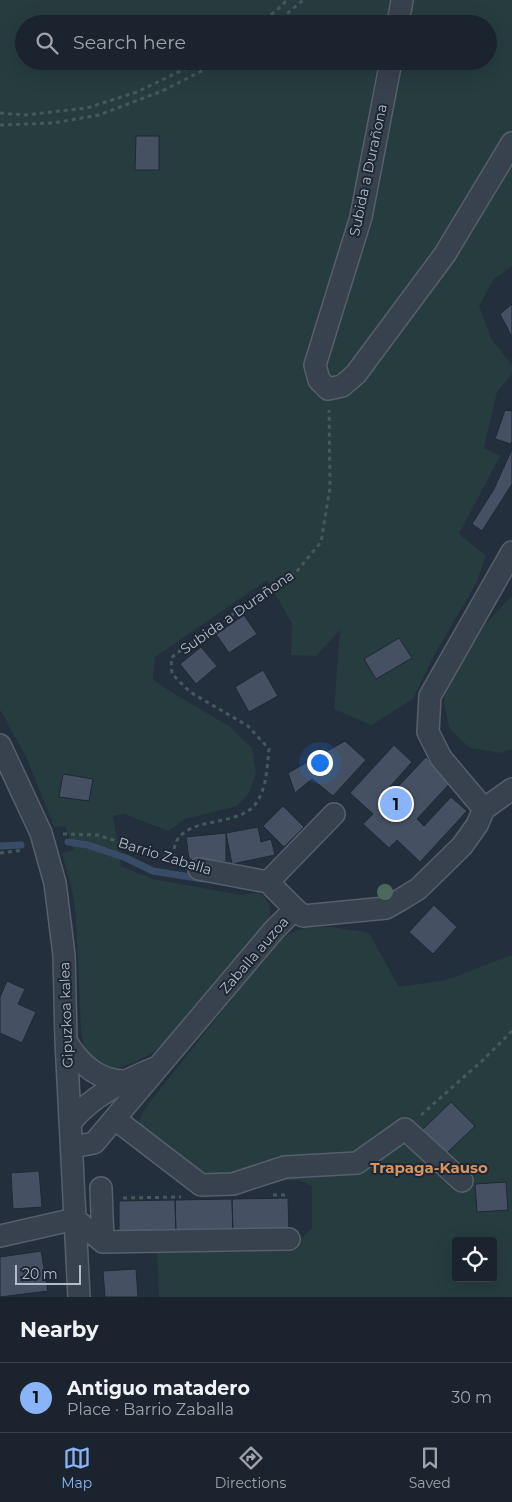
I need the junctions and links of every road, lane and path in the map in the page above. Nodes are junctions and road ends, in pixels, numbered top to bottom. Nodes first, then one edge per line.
1 (287, 0) edge
2 (303, 0) edge
3 (402, 0) edge
4 (270, 15) edge
5 (286, 15) edge
6 (400, 15) edge
7 (182, 70) edge
8 (204, 70) edge
9 (389, 70) edge
10 (0, 113) edge
11 (0, 125) edge
12 (512, 143) edge
13 (328, 389) junction
14 (512, 552) edge
15 (0, 745) edge
16 (512, 789) edge
17 (484, 809) junction
18 (334, 814) dead end
19 (62, 834) dead end
20 (22, 850) dead end
21 (0, 853) edge
22 (173, 857) junction
23 (199, 869) joint
24 (268, 882) junction
25 (296, 908) junction
26 (512, 1031) edge
27 (66, 1041) junction
28 (158, 1066) junction
29 (123, 1081) junction
30 (115, 1119) junction
31 (70, 1123) junction
32 (405, 1129) junction
33 (72, 1147) junction
34 (462, 1181) dead end
35 (102, 1188) dead end
36 (74, 1219) junction
37 (0, 1236) edge
38 (290, 1239) dead end
39 (104, 1242) junction
40 (79, 1297) edge

1 - 4 path
2 - 5 path
3 - 6 street
7 - 10 path
8 - 11 path
9 - 13 street, Subida a Durañona
12 - 13 street
13 - 22 path, Subida a Durañona
14 - 17 street
15 - 27 street, Gipuzkoa kalea
16 - 17 street
17 - 25 street, Zaballa auzoa
18 - 24 street
19 - 22 path, Barrio Zaballa
20 - 21 path
22 - 23 path, Barrio Zaballa
23 - 24 street, Barrio Zaballa
24 - 25 street
25 - 28 street, Zaballa auzoa
26 - 32 path
27 - 29 street
27 - 31 street, Gipuzkoa kalea
28 - 29 street
28 - 30 street
29 - 31 street
30 - 32 street
30 - 33 street
31 - 33 street, Gipuzkoa kalea
32 - 34 street
33 - 36 street, Gipuzkoa kalea
35 - 39 street
36 - 37 street
36 - 39 street
36 - 40 street, Gipuzkoa kalea
38 - 39 street

